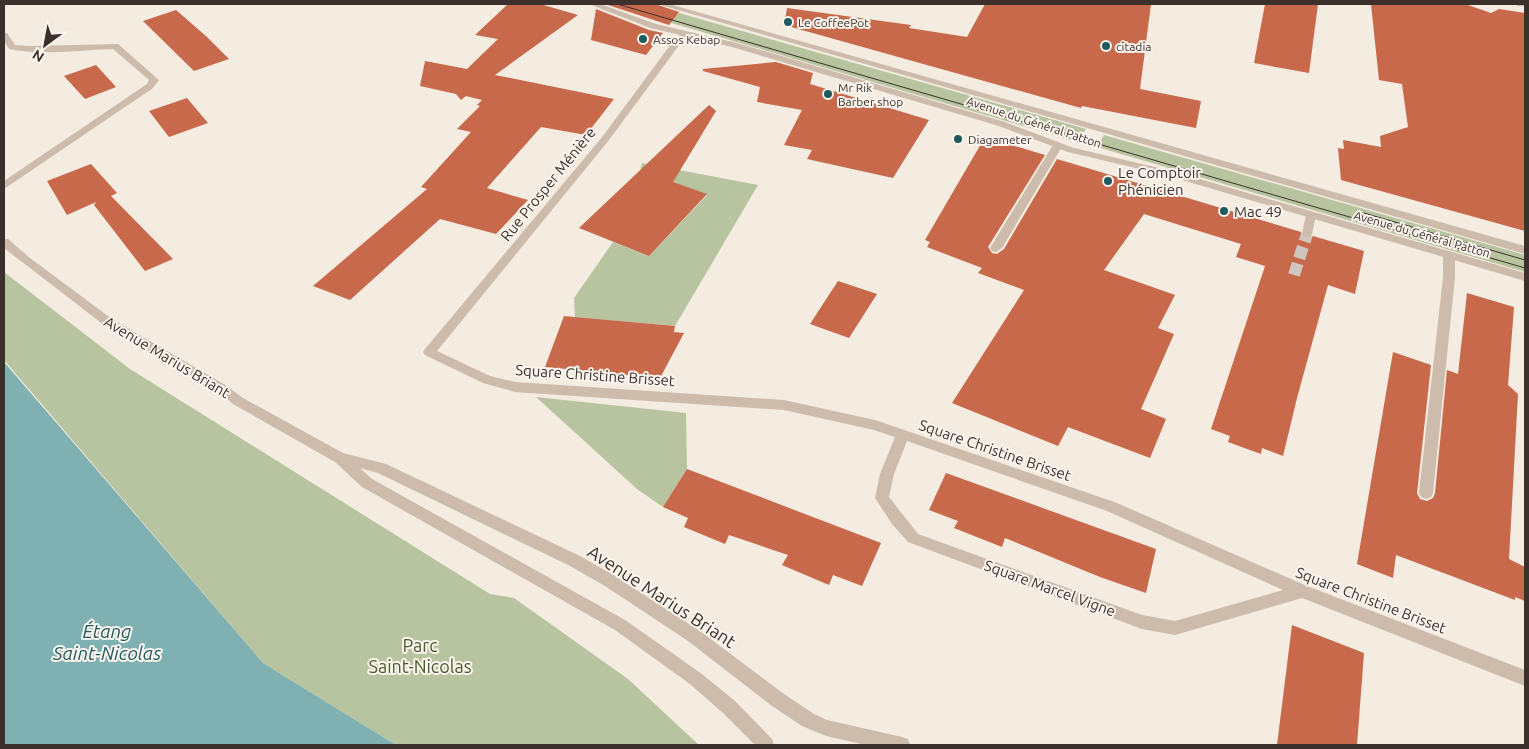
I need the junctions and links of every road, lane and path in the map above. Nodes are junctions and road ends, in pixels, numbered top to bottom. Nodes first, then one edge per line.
1 (593, 4) edge
2 (661, 4) edge
3 (1520, 4) edge
4 (1525, 4) edge
5 (687, 34) junction
6 (4, 35) edge
7 (1058, 145) junction
8 (4, 186) edge
9 (1311, 215) junction
10 (1307, 234) tunnel mouth
11 (4, 242) edge
12 (996, 248) dead end
13 (1525, 250) edge
14 (1449, 255) junction
15 (1525, 278) edge
16 (429, 352) joint
17 (903, 435) junction
18 (340, 458) junction
19 (1426, 493) dead end
20 (1302, 591) junction
21 (1525, 678) edge
22 (766, 745) edge
23 (902, 745) edge

1 - 5 street, Avenue du Général Patton
2 - 13 street, Avenue du Général Patton
3 - 4 street
5 - 7 street, Avenue du Général Patton
5 - 16 street, Rue Prosper Ménière
6 - 8 street
7 - 9 street, Avenue du Général Patton
7 - 12 street
9 - 10 street
9 - 14 street, Avenue du Général Patton
11 - 18 street, Avenue Marius Briant
14 - 15 street, Avenue du Général Patton
14 - 19 street
16 - 17 street, Square Christine Brisset
17 - 20 street, Square Christine Brisset
17 - 20 street, Square Marcel Vigne
18 - 22 street, Avenue Marius Briant
18 - 23 street, Avenue Marius Briant
20 - 21 street, Square Christine Brisset

